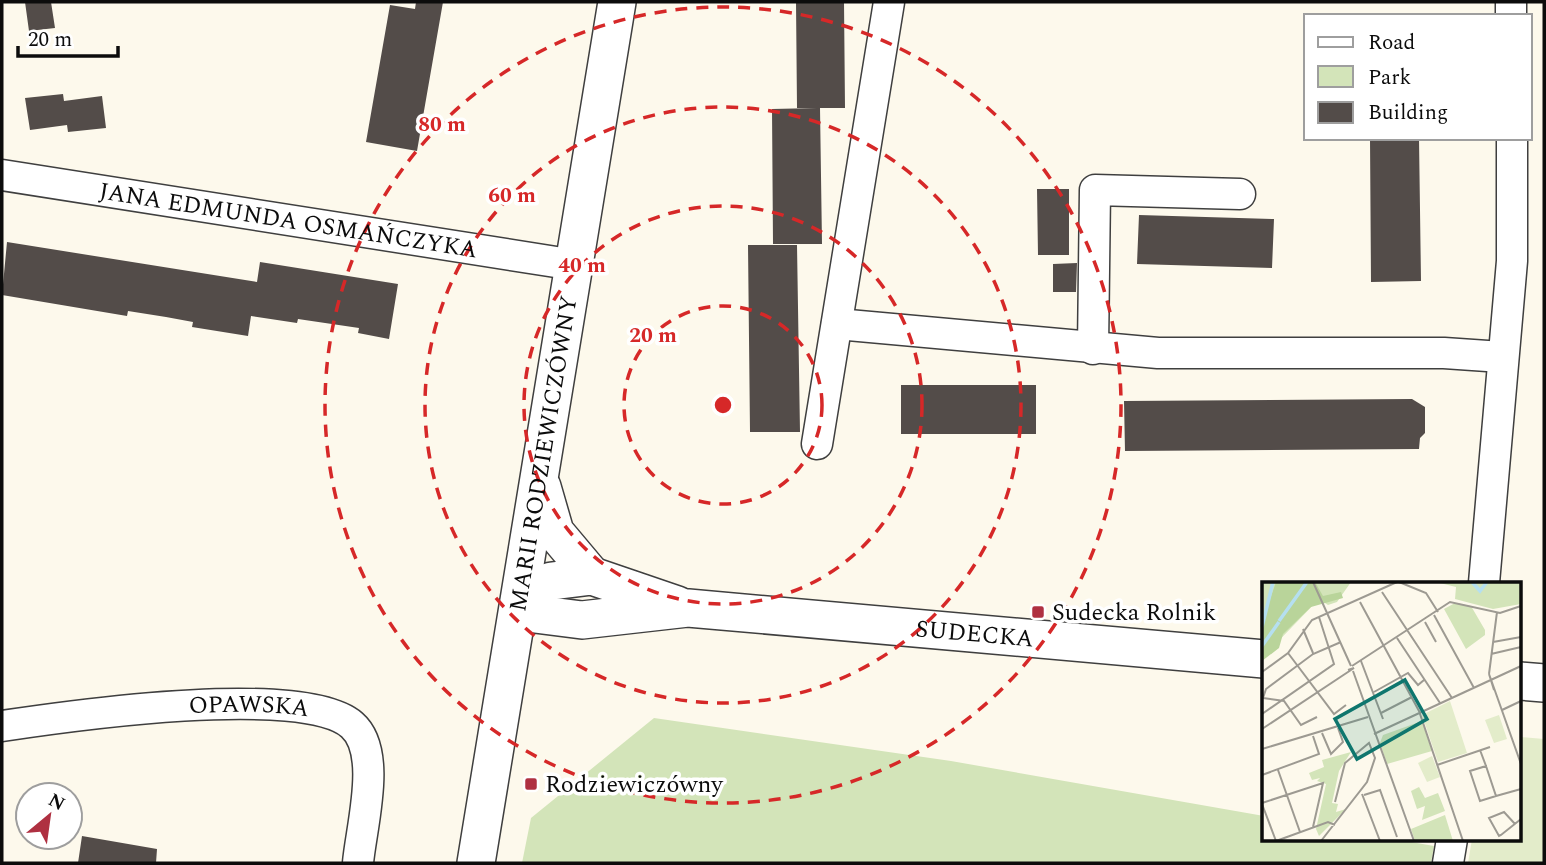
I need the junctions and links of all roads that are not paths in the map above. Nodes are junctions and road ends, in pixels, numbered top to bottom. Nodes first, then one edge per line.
1 (617, 2) edge
2 (889, 2) edge
3 (1512, 140) edge
4 (2, 176) edge
5 (1241, 194) dead end
6 (575, 265) junction
7 (837, 324) junction
8 (1093, 349) junction
9 (1502, 357) junction
10 (817, 444) dead end
11 (540, 482) junction
12 (592, 576) junction
13 (1484, 582) edge
14 (521, 601) junction
15 (688, 608) junction
16 (1262, 659) edge
17 (1522, 681) edge
18 (1544, 683) edge
19 (2, 726) edge
20 (1452, 840) edge
21 (358, 863) edge
22 (476, 863) edge
23 (1448, 863) edge

1 - 6 street, MARII RODZIEWICZÓWNY
2 - 7 street
3 - 9 street
4 - 6 street, JANA EDMUNDA OSMAŃCZYKA
5 - 8 street
6 - 11 street, MARII RODZIEWICZÓWNY
7 - 8 street
7 - 10 street
8 - 9 street
9 - 13 street
11 - 12 street
11 - 14 street, MARII RODZIEWICZÓWNY
12 - 14 street, SUDECKA
12 - 15 street, SUDECKA
14 - 15 street, SUDECKA
14 - 22 street, MARII RODZIEWICZÓWNY
15 - 16 street, SUDECKA
17 - 18 street
19 - 21 street, OPAWSKA
20 - 23 street

